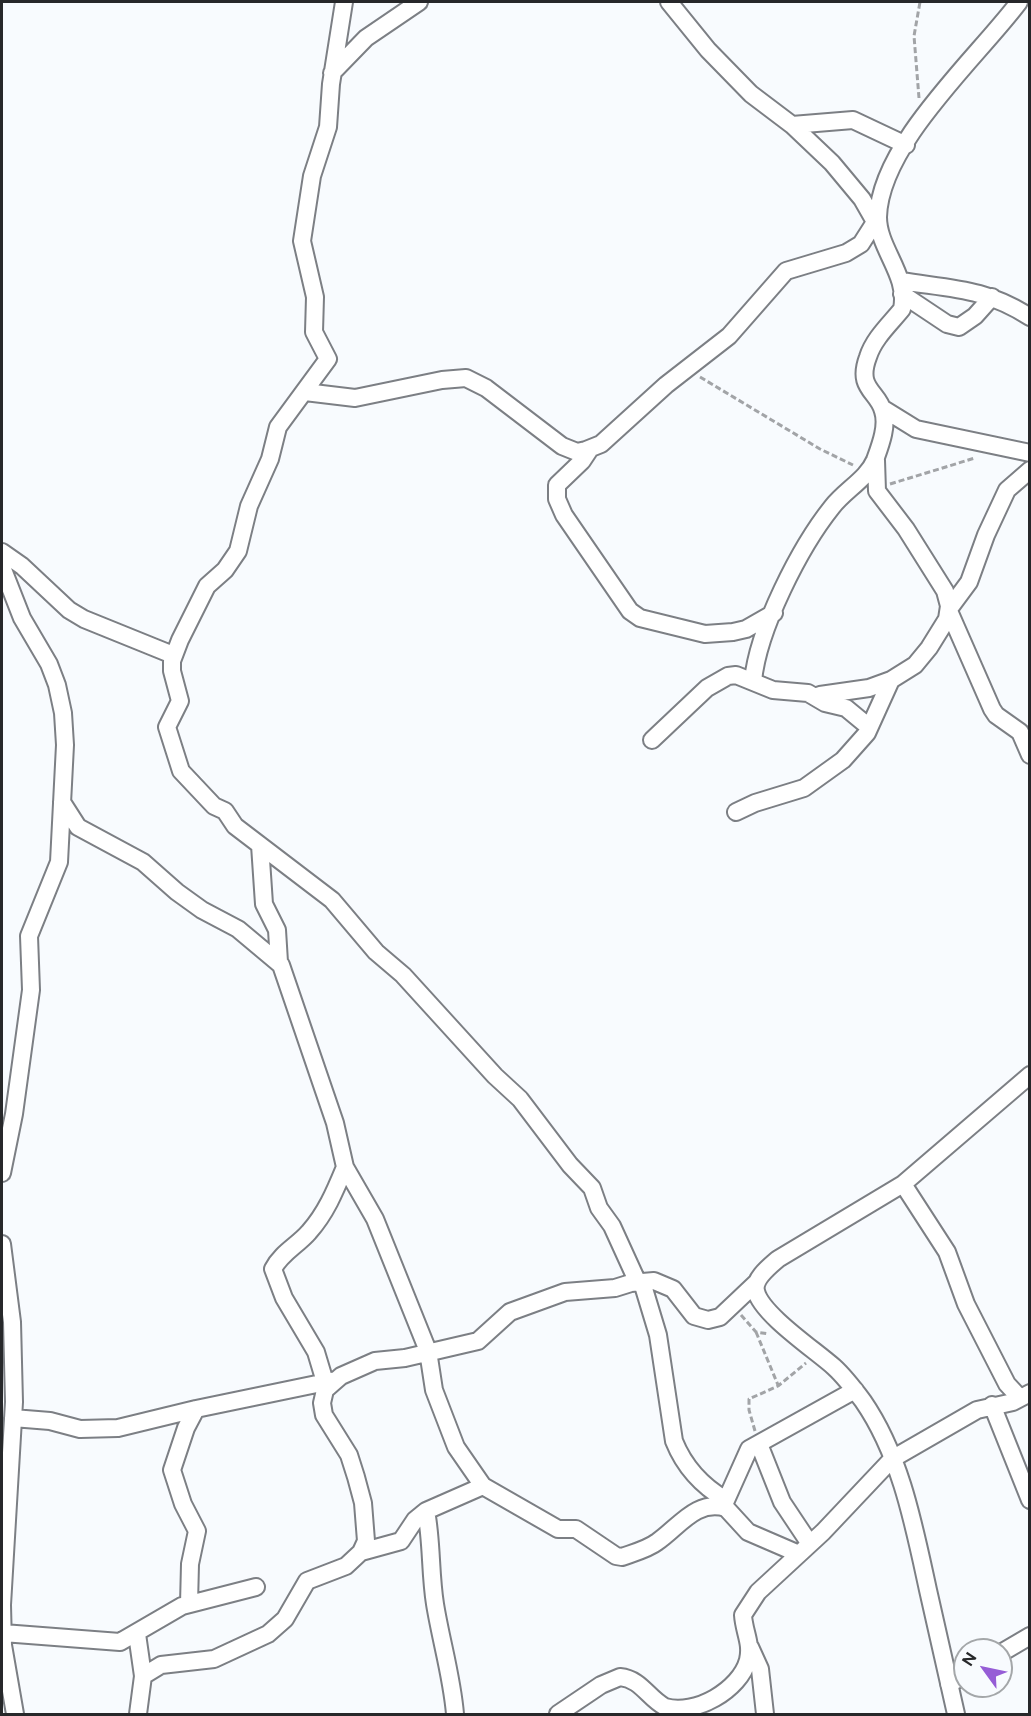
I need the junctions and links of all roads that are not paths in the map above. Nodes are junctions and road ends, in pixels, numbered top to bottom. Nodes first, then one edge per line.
1 (344, 2) edge
2 (419, 2) edge
3 (656, 2) edge
4 (1019, 2) edge
5 (672, 5) edge
6 (332, 73) junction
7 (792, 125) junction
8 (906, 145) junction
9 (877, 225) junction
10 (901, 288) junction
11 (992, 297) junction
12 (1029, 317) edge
13 (305, 392) junction
14 (882, 408) junction
15 (590, 449) junction
16 (1029, 453) edge
17 (872, 463) junction
18 (1029, 470) edge
19 (2, 552) edge
20 (2, 567) edge
21 (949, 610) junction
22 (774, 613) junction
23 (173, 655) junction
24 (891, 680) junction
25 (753, 681) junction
26 (813, 695) junction
27 (869, 727) junction
28 (652, 741) dead end
29 (1029, 755) edge
30 (62, 802) junction
31 (736, 812) dead end
32 (260, 845) junction
33 (279, 962) junction
34 (1029, 1075) edge
35 (345, 1167) junction
36 (2, 1173) edge
37 (903, 1184) junction
38 (2, 1244) edge
39 (640, 1282) junction
40 (757, 1282) junction
41 (428, 1351) junction
42 (331, 1381) junction
43 (1006, 1384) junction
44 (855, 1390) junction
45 (1025, 1396) edge
46 (995, 1405) junction
47 (196, 1408) junction
48 (13, 1419) junction
49 (6, 1441) edge
50 (759, 1444) junction
51 (892, 1459) junction
52 (483, 1486) junction
53 (1029, 1500) edge
54 (724, 1503) junction
55 (426, 1511) junction
56 (805, 1549) junction
57 (361, 1552) junction
58 (256, 1587) dead end
59 (189, 1604) junction
60 (3, 1633) junction
61 (137, 1634) junction
62 (1029, 1636) edge
63 (1013, 1646) edge
64 (750, 1647) junction
65 (143, 1676) junction
66 (953, 1682) edge
67 (949, 1684) junction
68 (15, 1714) edge
69 (138, 1714) edge
70 (455, 1714) edge
71 (558, 1714) edge
72 (765, 1714) edge
73 (956, 1714) edge

1 - 6 street
2 - 6 street
3 - 5 street
4 - 8 street
5 - 7 street
6 - 13 street
7 - 8 street
7 - 9 street
8 - 9 street
9 - 10 street
9 - 15 street
10 - 11 street
10 - 11 street
10 - 14 street
11 - 12 street
13 - 15 street
13 - 23 street
14 - 16 street
14 - 17 street
15 - 22 street
17 - 21 street
17 - 22 street
18 - 21 street
19 - 23 street
20 - 30 street
21 - 24 street
21 - 29 street
22 - 25 street
23 - 32 street
24 - 26 street
24 - 27 street
25 - 26 street
25 - 28 street
26 - 27 street
27 - 31 street
30 - 33 street
30 - 36 street
32 - 33 street
32 - 39 street
33 - 35 street
34 - 37 street
35 - 41 street
35 - 42 street
37 - 40 street
37 - 43 street
38 - 48 street
39 - 40 street
39 - 41 street
39 - 54 street
40 - 44 street
41 - 42 street
41 - 52 street
42 - 47 street
42 - 57 street
43 - 45 street
43 - 46 street
44 - 50 street
44 - 51 street
45 - 46 street
46 - 51 street
46 - 53 street
47 - 48 street
47 - 59 street
48 - 49 street
49 - 60 street
50 - 54 street
50 - 56 street
51 - 56 street
51 - 67 street
52 - 54 street
52 - 55 street
54 - 56 street
55 - 57 street
55 - 70 street
56 - 64 street
57 - 65 street
58 - 59 street
59 - 61 street
60 - 61 street
60 - 68 street
61 - 65 street
62 - 63 street
64 - 71 street
64 - 72 street
65 - 69 street
66 - 67 street
67 - 73 street

